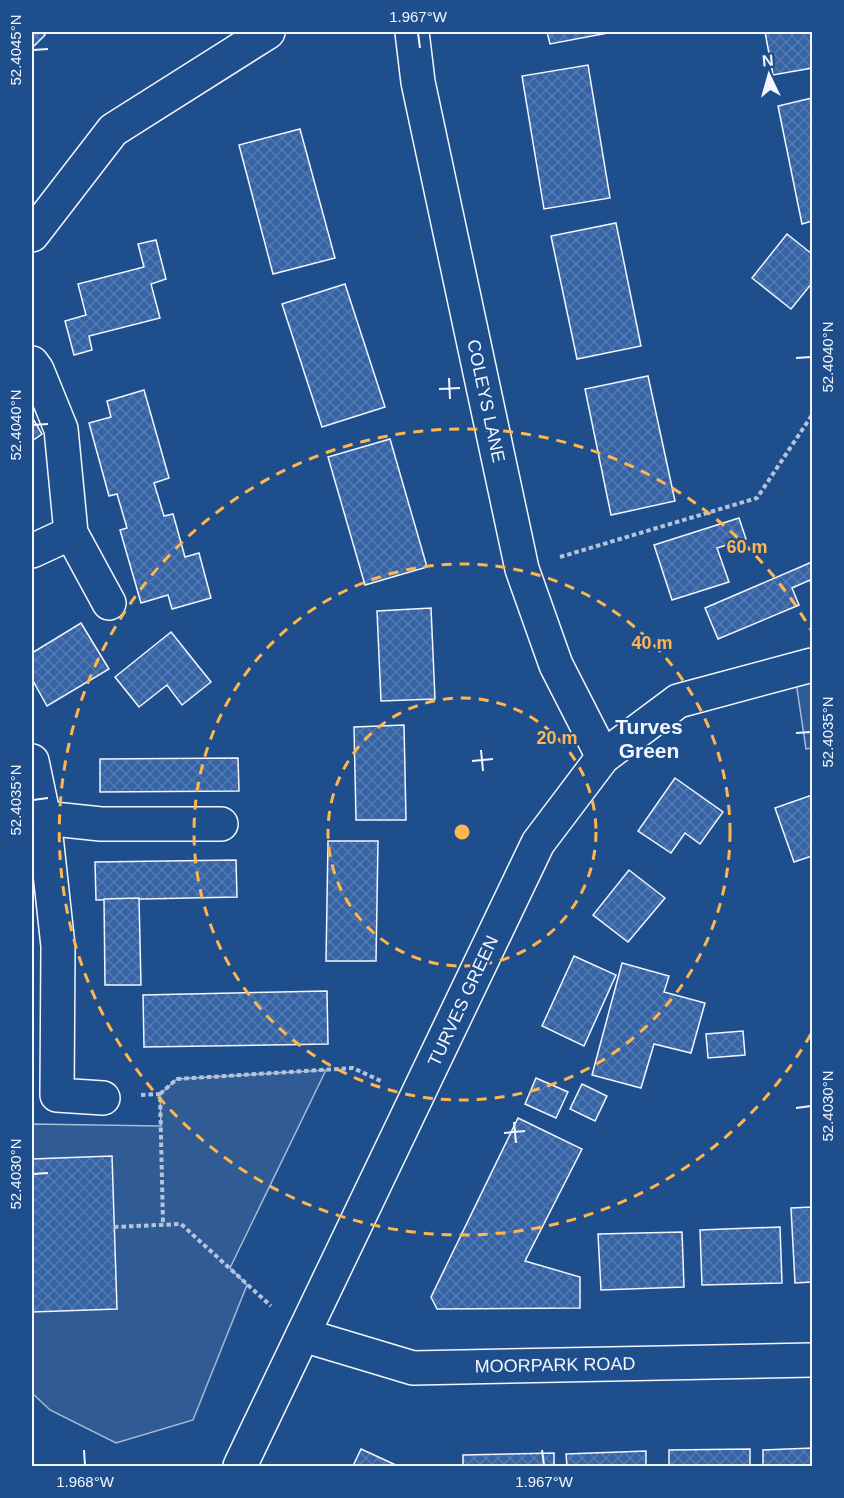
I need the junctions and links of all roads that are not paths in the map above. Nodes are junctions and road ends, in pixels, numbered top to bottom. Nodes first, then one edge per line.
1 (268, 32) edge
2 (412, 32) edge
3 (32, 234) edge
4 (32, 363) edge
5 (71, 533) junction
6 (32, 551) edge
7 (109, 603) dead end
8 (813, 665) edge
9 (603, 757) junction
10 (32, 761) edge
11 (44, 818) junction
12 (221, 824) dead end
13 (44, 1097) edge
14 (103, 1098) road end
15 (303, 1335) junction
16 (813, 1360) edge
17 (240, 1467) edge

1 - 3 street
2 - 9 street, COLEYS LANE
4 - 5 street
5 - 6 street
5 - 7 street
8 - 9 street, TURVES GREEN
9 - 15 street, TURVES GREEN
10 - 11 street
11 - 12 street
11 - 13 street
13 - 14 street
15 - 16 street, MOORPARK ROAD
15 - 17 street, TURVES GREEN

